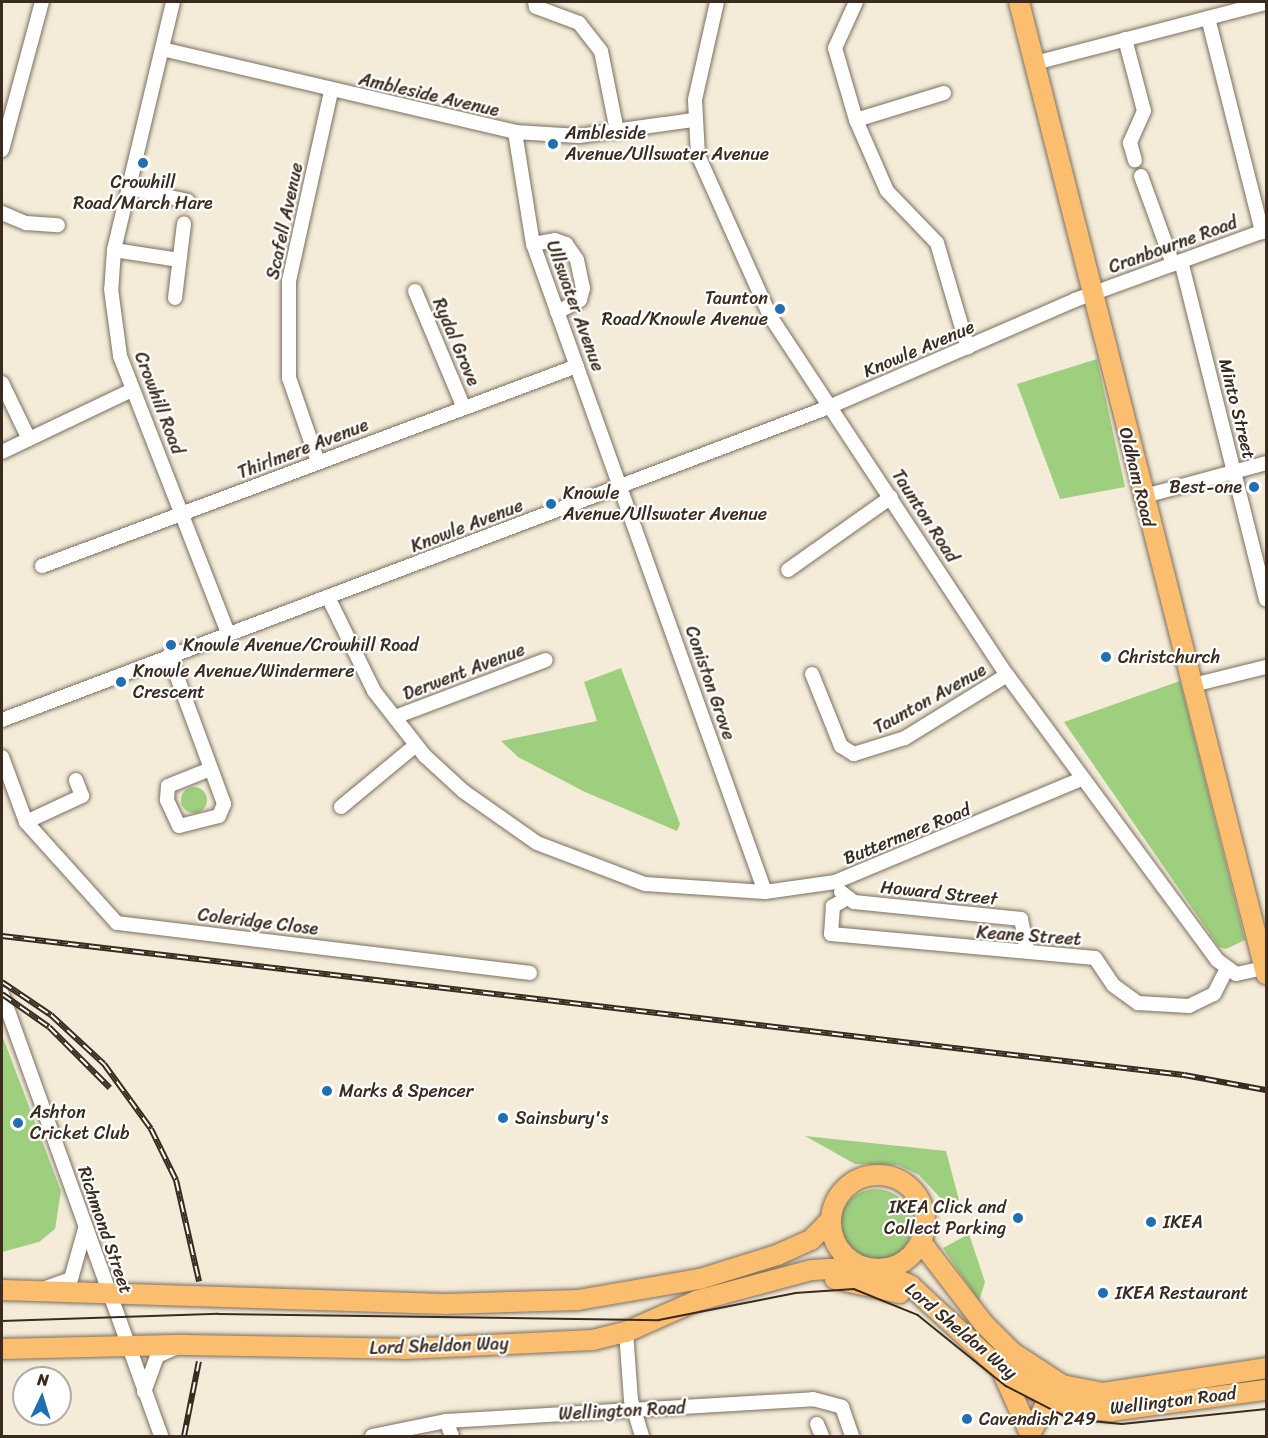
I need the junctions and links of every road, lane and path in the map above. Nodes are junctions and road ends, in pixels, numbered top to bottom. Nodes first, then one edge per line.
1 (42, 2) edge
2 (173, 2) edge
3 (535, 2) edge
4 (717, 2) edge
5 (856, 2) edge
6 (1019, 2) edge
7 (1266, 3) edge
8 (1208, 18) junction
9 (1125, 39) junction
10 (162, 50) junction
11 (1035, 63) junction
12 (331, 91) junction
13 (944, 93) dead end
14 (693, 120) junction
15 (856, 120) junction
16 (617, 131) junction
17 (515, 132) junction
18 (2, 150) edge
19 (1135, 160) dead end
20 (1141, 176) dead end
21 (128, 189) junction
22 (188, 201) dead end
23 (2, 213) edge
24 (184, 224) dead end
25 (58, 225) dead end
26 (1264, 231) edge
27 (533, 244) junction
28 (114, 250) junction
29 (179, 260) junction
30 (1177, 263) junction
31 (416, 291) dead end
32 (1083, 297) junction
33 (175, 298) dead end
34 (557, 312) junction
35 (968, 348) junction
36 (577, 366) junction
37 (2, 383) edge
38 (132, 390) junction
39 (464, 406) junction
40 (829, 408) junction
41 (29, 439) junction
42 (2, 452) edge
43 (318, 462) junction
44 (1266, 463) edge
45 (1233, 472) junction
46 (622, 486) junction
47 (891, 497) junction
48 (1142, 497) junction
49 (184, 514) junction
50 (42, 566) dead end
51 (788, 570) dead end
52 (328, 597) junction
53 (1266, 600) edge
54 (228, 633) junction
55 (169, 655) junction
56 (546, 660) dead end
57 (1266, 667) edge
58 (812, 674) dead end
59 (1007, 675) junction
60 (1193, 685) junction
61 (395, 717) junction
62 (2, 720) edge
63 (416, 745) junction
64 (2, 757) edge
65 (210, 769) junction
66 (1081, 779) junction
67 (76, 780) dead end
68 (341, 807) dead end
69 (26, 822) junction
70 (836, 882) junction
71 (765, 892) junction
72 (844, 900) junction
73 (1027, 949) dead end
74 (1265, 960) edge
75 (1227, 968) junction
76 (530, 973) dead end
77 (2, 994) edge
78 (831, 1219) junction
79 (86, 1227) junction
80 (921, 1242) junction
81 (870, 1268) junction
82 (2, 1290) edge
83 (38, 1290) junction
84 (108, 1292) junction
85 (737, 1293) junction
86 (626, 1332) junction
87 (971, 1343) junction
88 (185, 1345) junction
89 (127, 1347) junction
90 (2, 1349) edge
91 (1263, 1368) edge
92 (1001, 1369) junction
93 (1062, 1385) junction
94 (1266, 1390) edge
95 (144, 1392) junction
96 (1046, 1397) junction
97 (633, 1411) junction
98 (446, 1421) junction
99 (160, 1434) edge
100 (1030, 1435) edge
101 (372, 1437) edge
102 (452, 1437) edge
103 (642, 1437) edge
104 (852, 1437) edge

1 - 18 street
2 - 10 street, Crowhill Road
3 - 16 street
4 - 14 street, Taunton Road
5 - 15 street
6 - 11 highway, Oldham Road
7 - 8 street
8 - 9 street
8 - 26 street
9 - 11 street
9 - 19 street
10 - 12 street, Ambleside Avenue
10 - 21 street, Crowhill Road
11 - 32 highway, Oldham Road
12 - 17 street, Ambleside Avenue
12 - 43 street, Scafell Avenue
13 - 15 street
14 - 16 street, Ambleside Avenue
14 - 40 street, Taunton Road
15 - 35 street
16 - 17 street, Ambleside Avenue
17 - 27 street, Ullswater Avenue
20 - 30 street, Minto Street
21 - 22 street
21 - 28 street, Crowhill Road
23 - 25 street
24 - 29 street
26 - 30 street, Cranbourne Road
27 - 34 street, Ullswater Avenue
27 - 34 street
28 - 29 street
28 - 38 street, Crowhill Road
29 - 33 street
30 - 32 street, Cranbourne Road
30 - 45 street, Minto Street
31 - 39 street, Rydal Grove
32 - 35 street, Knowle Avenue
32 - 48 highway, Oldham Road
34 - 36 street, Ullswater Avenue
35 - 40 street, Knowle Avenue
36 - 39 street, Thirlmere Avenue
36 - 46 street, Ullswater Avenue
37 - 41 street
38 - 41 street
38 - 49 street, Crowhill Road
39 - 43 street, Thirlmere Avenue
40 - 46 street, Knowle Avenue
40 - 47 street, Taunton Road
41 - 42 street
43 - 49 street, Thirlmere Avenue
44 - 45 street
45 - 48 street
45 - 53 street, Minto Street
46 - 52 street, Knowle Avenue
46 - 71 street, Coniston Grove
47 - 51 street
47 - 59 street, Taunton Road
48 - 60 highway, Oldham Road
49 - 50 street, Thirlmere Avenue
49 - 54 street, Crowhill Road
52 - 54 street, Knowle Avenue
52 - 61 street, Buttermere Road
54 - 55 street, Knowle Avenue
55 - 62 street, Knowle Avenue
55 - 65 street
56 - 61 street, Derwent Avenue
57 - 60 street
58 - 59 street, Taunton Avenue
59 - 66 street, Taunton Road
60 - 74 highway, Oldham Road
61 - 63 street, Buttermere Road
63 - 68 street
63 - 71 street, Buttermere Road
64 - 69 street, Coleridge Close
65 - 65 street
66 - 70 street, Buttermere Road
66 - 75 street, Taunton Road
67 - 69 street
69 - 76 street, Coleridge Close
70 - 71 street, Buttermere Road
70 - 72 street
72 - 73 street, Howard Street
72 - 75 street, Keane Street
74 - 75 street
77 - 79 street, Richmond Street
78 - 80 highway
78 - 81 highway
78 - 84 highway
79 - 83 street
79 - 84 street, Richmond Street
80 - 81 highway
80 - 93 highway, Lord Sheldon Way
81 - 85 highway, Lord Sheldon Way
81 - 87 highway, Lord Sheldon Way
82 - 83 highway
83 - 84 highway
84 - 89 street, Richmond Street
85 - 86 highway, Lord Sheldon Way
85 - 87 highway
86 - 88 highway, Lord Sheldon Way
86 - 97 street
87 - 92 highway, Lord Sheldon Way
88 - 89 highway, Lord Sheldon Way
88 - 95 street
89 - 90 highway, Lord Sheldon Way
89 - 95 street, Richmond Street
91 - 93 highway, Wellington Road
92 - 96 highway, Lord Sheldon Way
92 - 100 highway
93 - 96 highway
94 - 96 highway, Wellington Road
95 - 99 street, Richmond Street
96 - 100 highway
97 - 98 street, Wellington Road
97 - 103 street
97 - 104 street, Wellington Road
98 - 101 street, Wellington Road
98 - 102 street

